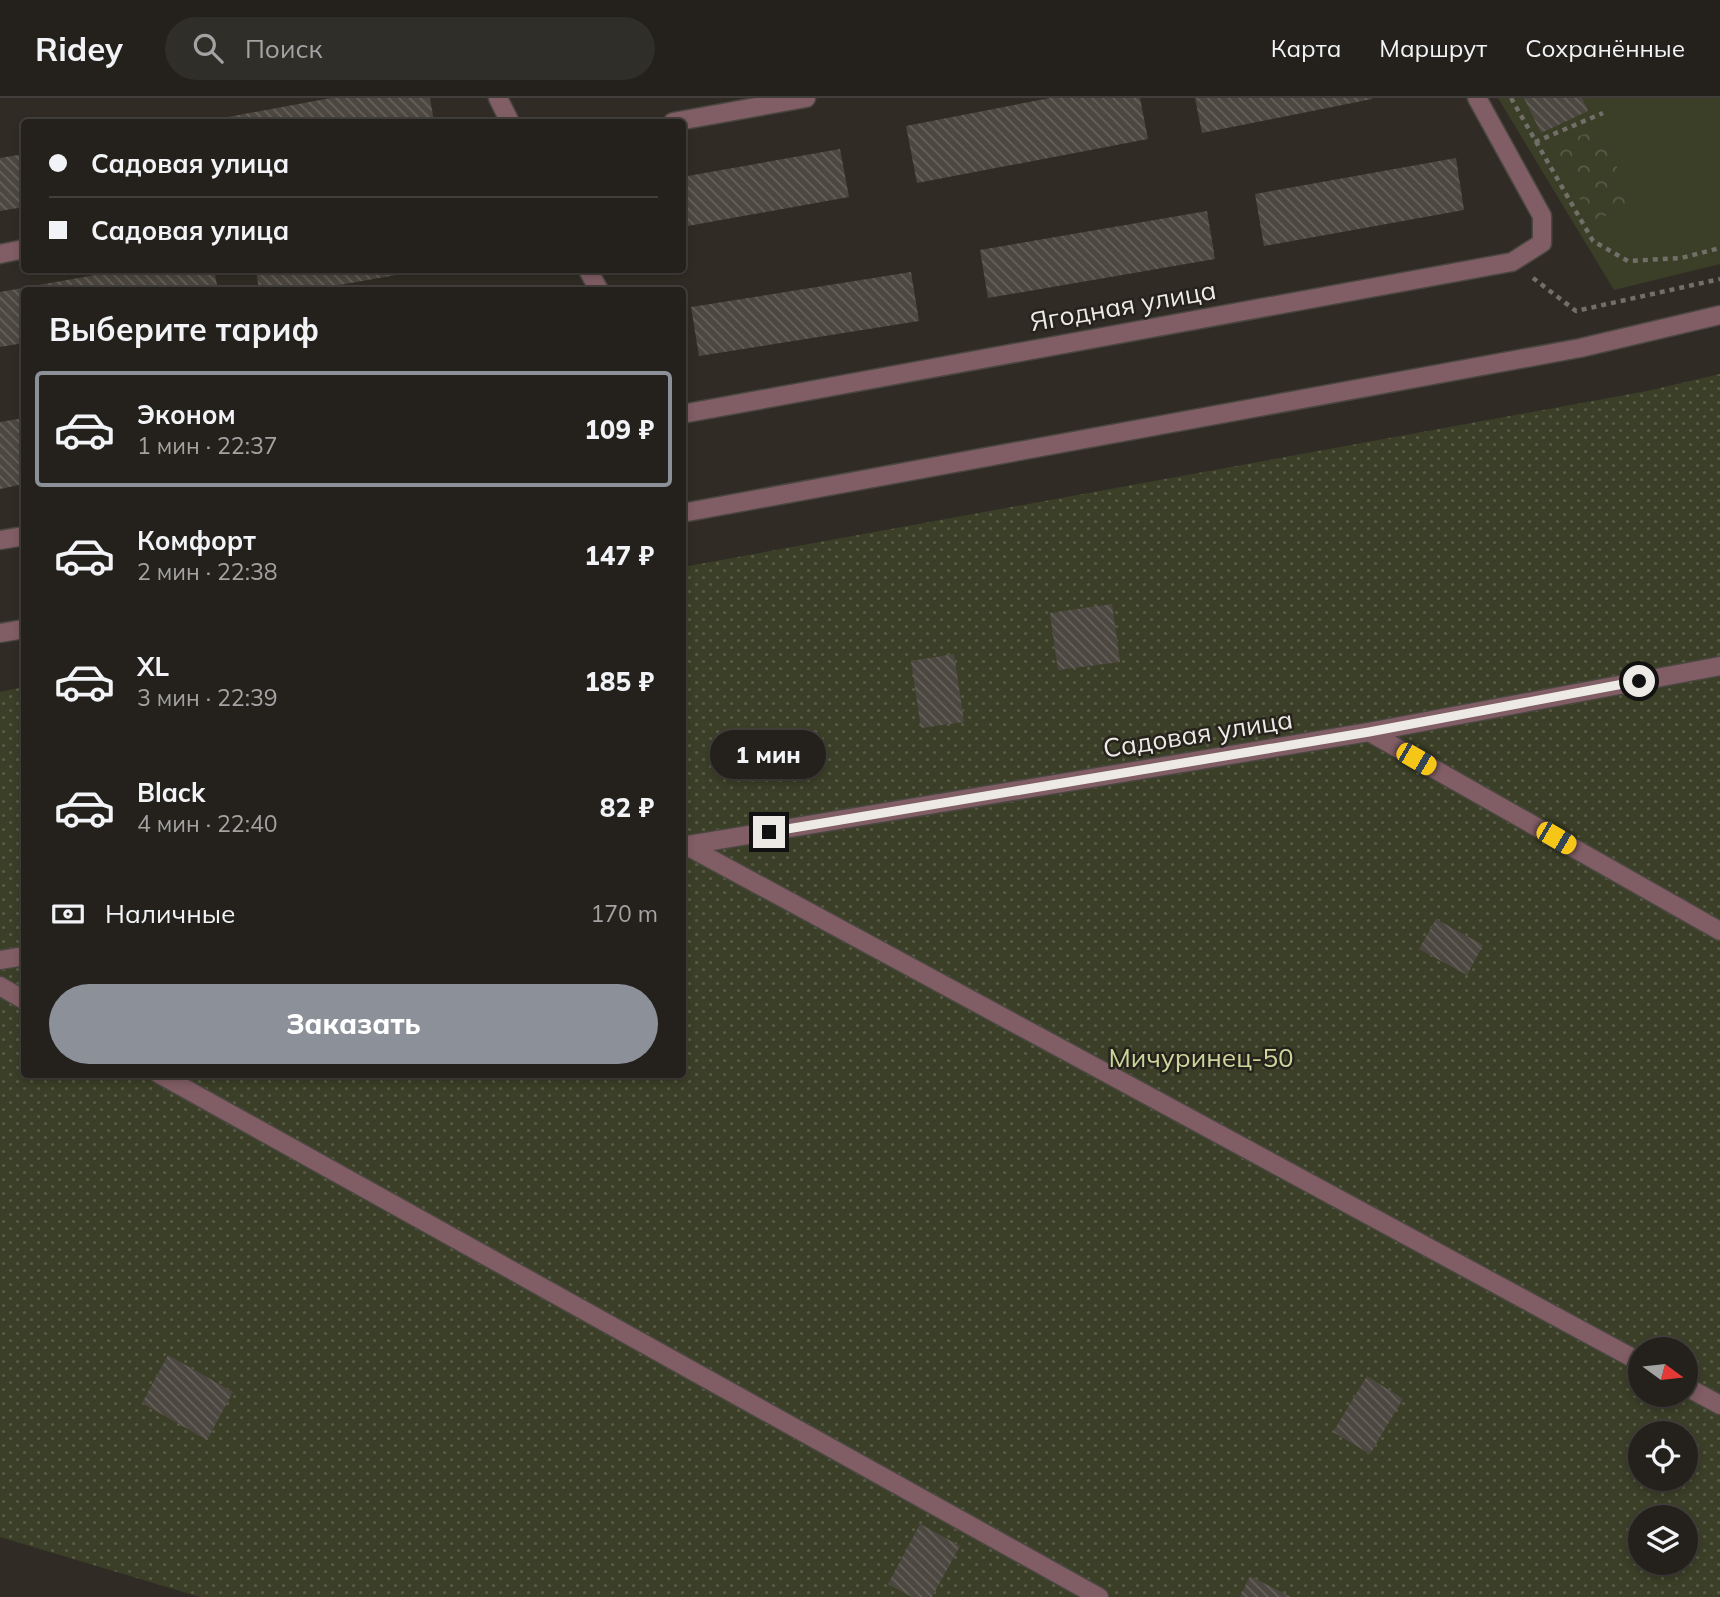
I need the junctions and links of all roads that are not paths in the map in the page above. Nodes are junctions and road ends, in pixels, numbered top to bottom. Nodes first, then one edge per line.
1 (498, 98) edge
2 (806, 98) edge
3 (1477, 98) edge
4 (508, 119) edge
5 (686, 120) edge
6 (21, 250) edge
7 (0, 254) edge
8 (1720, 315) edge
9 (686, 413) edge
10 (686, 512) edge
11 (21, 536) edge
12 (0, 540) edge
13 (21, 630) edge
14 (0, 633) edge
15 (1720, 666) edge
16 (1369, 732) junction
17 (686, 846) edge
18 (686, 847) edge
19 (1720, 931) edge
20 (21, 956) edge
21 (0, 960) edge
22 (0, 986) edge
23 (21, 998) edge
24 (166, 1078) edge
25 (1628, 1356) edge
26 (1698, 1394) edge
27 (1720, 1405) edge
28 (1099, 1597) edge

1 - 4 street
2 - 5 street
3 - 9 street, Ягодная улица
6 - 7 street
8 - 10 street
11 - 12 street
13 - 14 street
15 - 16 street, Садовая улица
16 - 17 street, Садовая улица
16 - 19 street
18 - 25 street
20 - 21 street
22 - 23 street
24 - 28 street
26 - 27 street

